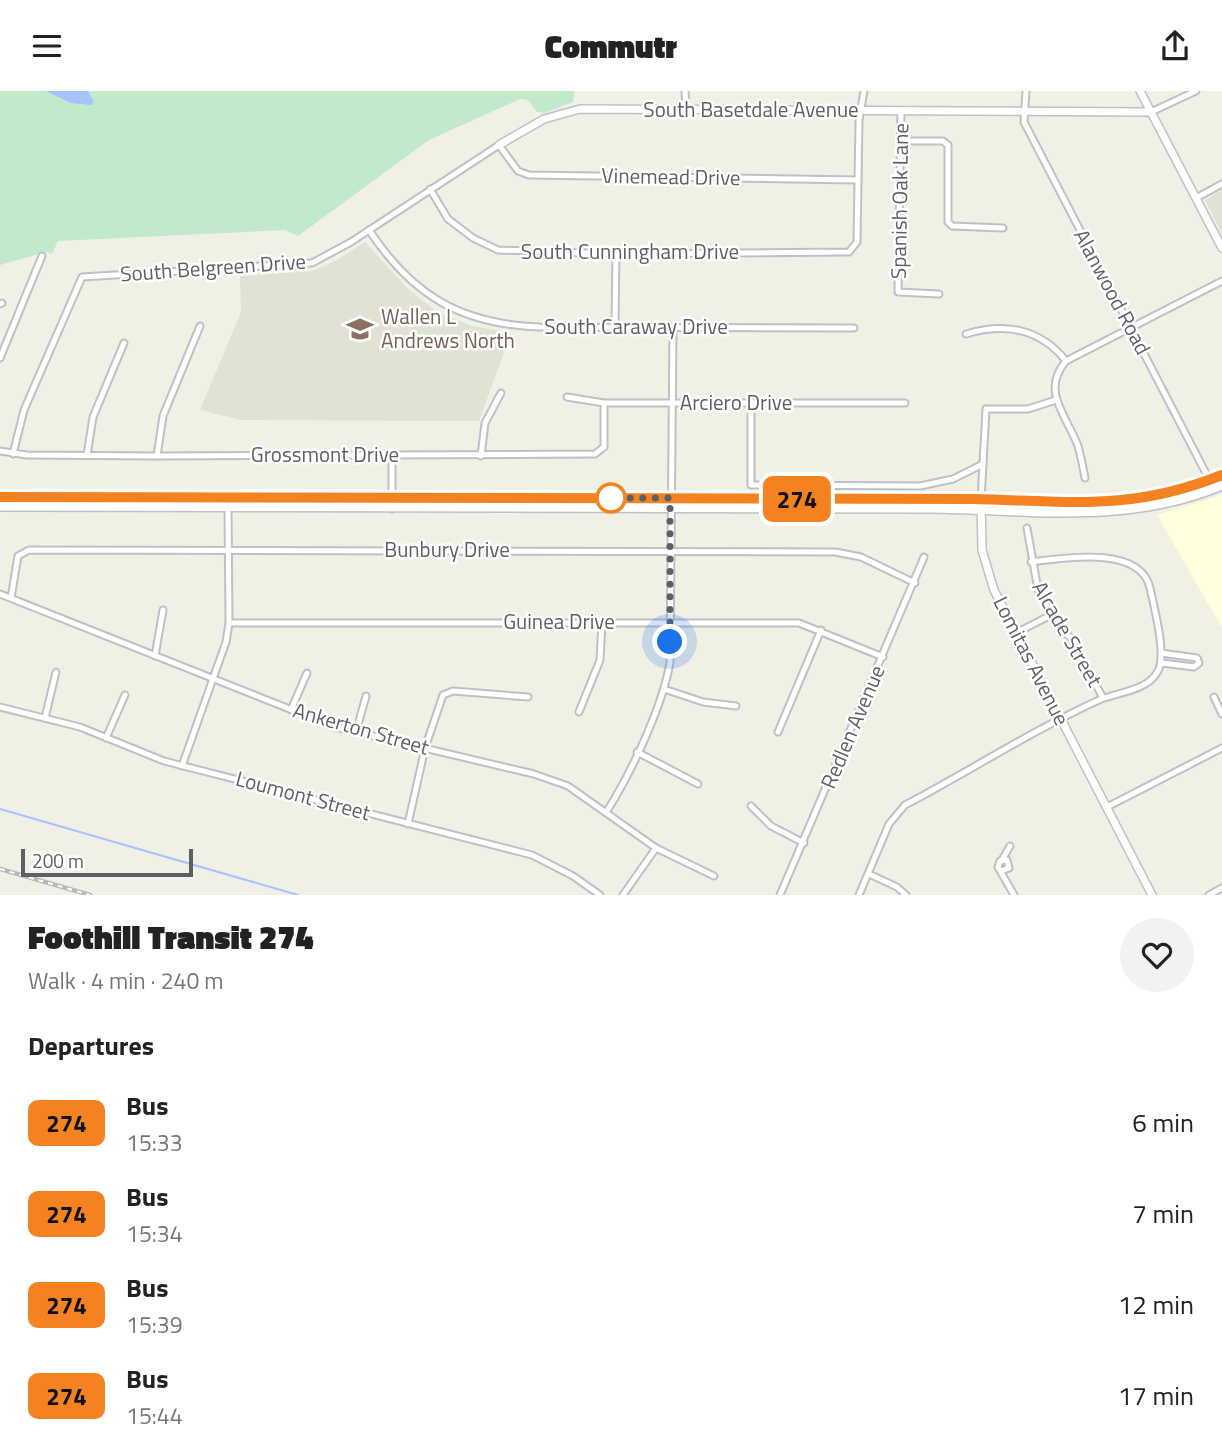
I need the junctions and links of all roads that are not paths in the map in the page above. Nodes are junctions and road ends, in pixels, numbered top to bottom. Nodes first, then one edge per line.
1 (685, 91) edge
2 (864, 91) edge
3 (1026, 91) edge
4 (1140, 91) edge
5 (1196, 91) edge
6 (686, 110) junction
7 (861, 110) junction
8 (901, 111) junction
9 (1025, 111) junction
10 (1151, 112) junction
11 (900, 141) junction
12 (499, 145) junction
13 (857, 180) junction
14 (1222, 184) edge
15 (430, 189) junction
16 (1196, 198) junction
17 (1003, 228) dead end
18 (369, 230) junction
19 (1222, 247) edge
20 (341, 248) joint
21 (616, 254) junction
22 (43, 256) dead end
23 (1222, 281) edge
24 (939, 294) dead end
25 (200, 326) dead end
26 (615, 327) junction
27 (1131, 327) junction
28 (673, 328) junction
29 (854, 328) dead end
30 (965, 334) dead end
31 (124, 343) dead end
32 (0, 358) edge
33 (1066, 362) junction
34 (501, 393) dead end
35 (567, 397) dead end
36 (1056, 400) junction
37 (751, 402) junction
38 (604, 403) junction
39 (672, 403) junction
40 (905, 403) dead end
41 (0, 451) edge
42 (13, 454) junction
43 (87, 455) junction
44 (392, 455) junction
45 (157, 456) junction
46 (481, 456) junction
47 (983, 464) junction
48 (1222, 475) edge
49 (1085, 478) dead end
50 (1209, 480) junction
51 (1218, 488) edge
52 (0, 497) edge
53 (228, 497) junction
54 (392, 498) junction
55 (670, 498) junction
56 (981, 500) junction
57 (0, 507) edge
58 (228, 508) junction
59 (669, 508) junction
60 (392, 509) junction
61 (981, 510) junction
62 (1027, 528) dead end
63 (229, 550) junction
64 (670, 551) junction
65 (925, 557) dead end
66 (1031, 562) junction
67 (915, 583) junction
68 (0, 594) edge
69 (11, 598) junction
70 (163, 610) dead end
71 (1051, 615) junction
72 (602, 622) junction
73 (670, 622) junction
74 (229, 623) junction
75 (821, 630) junction
76 (1016, 633) junction
77 (1161, 653) junction
78 (155, 656) junction
79 (883, 657) junction
80 (1161, 663) junction
81 (57, 672) dead end
82 (307, 673) dead end
83 (213, 680) junction
84 (664, 689) junction
85 (125, 695) dead end
86 (366, 696) dead end
87 (1214, 697) dead end
88 (528, 698) dead end
89 (1103, 698) junction
90 (736, 706) dead end
91 (0, 707) edge
92 (290, 710) junction
93 (579, 712) dead end
94 (1222, 714) edge
95 (45, 718) junction
96 (1061, 719) junction
97 (356, 732) junction
98 (778, 732) dead end
99 (106, 738) junction
100 (425, 748) junction
101 (1222, 748) edge
102 (637, 752) junction
103 (183, 766) junction
104 (698, 784) dead end
105 (751, 806) dead end
106 (1107, 807) junction
107 (607, 811) junction
108 (408, 824) junction
109 (804, 843) junction
110 (1010, 846) dead end
111 (656, 848) junction
112 (1002, 859) junction
113 (1001, 871) junction
114 (869, 874) junction
115 (714, 876) dead end
116 (1222, 888) edge
117 (600, 895) edge
118 (623, 895) edge
119 (780, 895) edge
120 (859, 895) edge
121 (906, 895) edge
122 (1014, 895) edge
123 (1152, 895) edge
124 (1209, 895) edge

1 - 6 street
2 - 7 street
3 - 9 street, Alanwood Road
4 - 10 main road
5 - 10 street, South Basetdale Avenue
6 - 7 main road, South Basetdale Avenue
6 - 12 main road, South Basetdale Avenue
7 - 8 main road, South Basetdale Avenue
7 - 13 street
8 - 9 main road, South Basetdale Avenue
8 - 11 street, Spanish Oak Lane
9 - 10 main road, South Basetdale Avenue
9 - 27 street, Alanwood Road
10 - 16 main road
11 - 17 street
11 - 24 street, Spanish Oak Lane
12 - 13 street, Vinemead Drive
12 - 15 street, South Basetdale Avenue
13 - 21 street, South Cunningham Drive
14 - 16 street
15 - 18 street, South Basetdale Avenue
15 - 21 street, South Cunningham Drive
16 - 19 main road
18 - 20 street, South Basetdale Avenue
18 - 26 street, South Caraway Drive
20 - 42 street, South Belgreen Drive
21 - 26 street
22 - 32 street
23 - 27 street
25 - 45 street
26 - 28 street, South Caraway Drive
27 - 33 street
27 - 50 street, Alanwood Road
28 - 29 street, South Caraway Drive
28 - 39 street
30 - 33 street
31 - 43 street
33 - 36 street
34 - 46 street
35 - 38 street, Arciero Drive
36 - 47 street, Lomitas Avenue
36 - 49 street
37 - 39 street, Arciero Drive
37 - 40 street, Arciero Drive
37 - 47 street
38 - 39 street, Arciero Drive
38 - 46 street, Grossmont Drive
39 - 55 street
41 - 42 street, Grossmont Drive
42 - 43 street, Grossmont Drive
43 - 45 street, Grossmont Drive
44 - 45 street, Grossmont Drive
44 - 46 street, Grossmont Drive
44 - 54 street
47 - 56 street, Lomitas Avenue
48 - 50 main road
50 - 51 street, Alanwood Road
50 - 56 main road
51 - 61 main road
52 - 53 main road
53 - 54 main road
53 - 58 street
54 - 55 main road
54 - 60 street
55 - 56 main road
55 - 59 street
56 - 61 main road, Lomitas Avenue
57 - 58 main road
58 - 60 main road
58 - 63 street
59 - 60 main road
59 - 61 main road
59 - 64 street
61 - 76 main road, Lomitas Avenue
62 - 66 street, Alcade Street
63 - 64 street, Bunbury Drive
63 - 69 street, Bunbury Drive
63 - 74 street
64 - 67 street, Bunbury Drive
64 - 73 street
65 - 67 street, Redlen Avenue
66 - 71 street, Alcade Street
66 - 77 street
67 - 79 street, Redlen Avenue
68 - 69 street, Ankerton Street
69 - 78 street, Ankerton Street
70 - 78 street
71 - 76 street
71 - 89 street, Alcade Street
72 - 73 street, Guinea Drive
72 - 74 street, Guinea Drive
72 - 93 street
73 - 75 street, Guinea Drive
73 - 84 street
74 - 83 street
75 - 79 street, Guinea Drive
75 - 98 street
76 - 96 main road, Lomitas Avenue
77 - 80 street
77 - 80 street
78 - 83 street, Ankerton Street
79 - 109 street, Redlen Avenue
80 - 89 street
81 - 95 street
82 - 92 street
83 - 92 street, Ankerton Street
83 - 103 street
84 - 90 street
84 - 102 street
85 - 99 street
86 - 97 street
87 - 94 street
88 - 100 street
89 - 96 street
91 - 95 street, Loumont Street
92 - 97 street, Ankerton Street
95 - 99 street, Loumont Street
96 - 106 main road, Lomitas Avenue
96 - 114 street
97 - 100 street, Ankerton Street
99 - 103 street, Loumont Street
100 - 107 street, Ankerton Street
100 - 108 street
101 - 106 street
102 - 104 street
102 - 107 street
103 - 108 street, Loumont Street
105 - 109 street
106 - 123 main road, Lomitas Avenue
107 - 111 street, Ankerton Street
108 - 117 street, Loumont Street
109 - 119 street, Redlen Avenue
110 - 112 street
111 - 115 street, Ankerton Street
111 - 118 street
112 - 113 street
112 - 113 street
113 - 122 street
114 - 120 street
114 - 121 street
116 - 124 street

